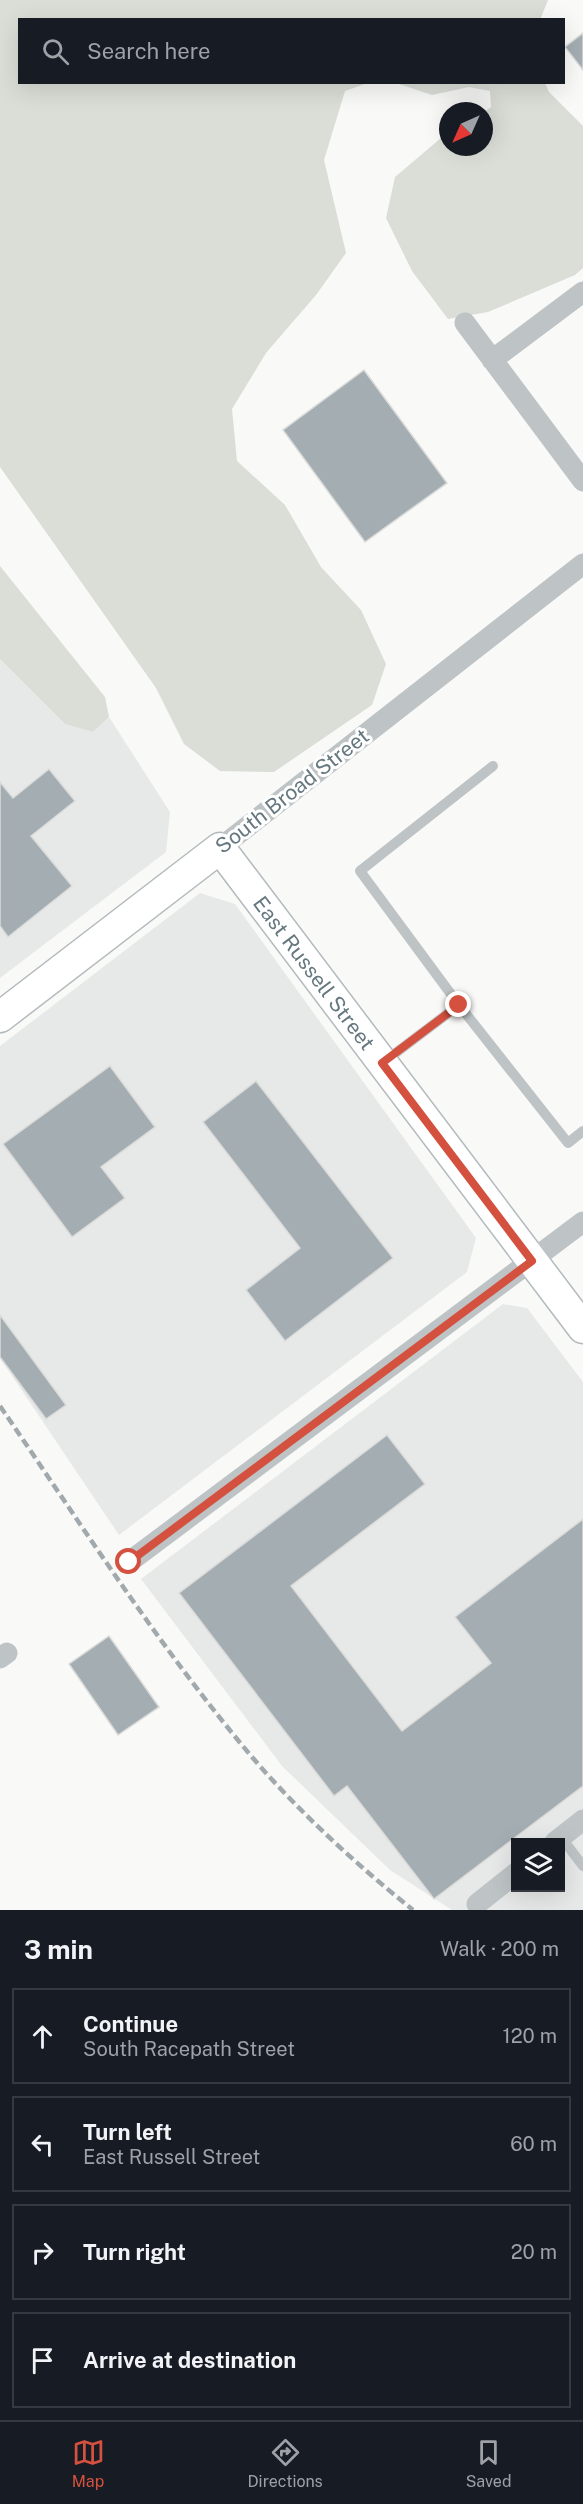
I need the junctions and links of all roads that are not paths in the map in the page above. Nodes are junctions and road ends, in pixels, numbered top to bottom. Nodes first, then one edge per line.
1 (583, 292) edge
2 (465, 323) dead end
3 (492, 360) junction
4 (583, 481) edge
5 (583, 564) edge
6 (493, 766) dead end
7 (220, 848) junction
8 (459, 1005) junction
9 (0, 1017) edge
10 (382, 1063) junction
11 (583, 1131) edge
12 (583, 1222) edge
13 (532, 1261) junction
14 (583, 1328) edge
15 (129, 1562) dead end
16 (583, 1820) edge
17 (560, 1838) edge
18 (565, 1847) edge
19 (583, 1866) edge
20 (511, 1878) edge
21 (477, 1904) dead end

1 - 3 street
2 - 3 street
3 - 4 street
5 - 7 street, South Broad Street
6 - 8 lane
7 - 9 street, South Broad Street
7 - 10 street, East Russell Street
8 - 10 lane
8 - 11 lane
10 - 13 street, East Russell Street
12 - 13 street
13 - 14 street, East Russell Street
13 - 15 street
16 - 17 street
18 - 19 lane
20 - 21 street

